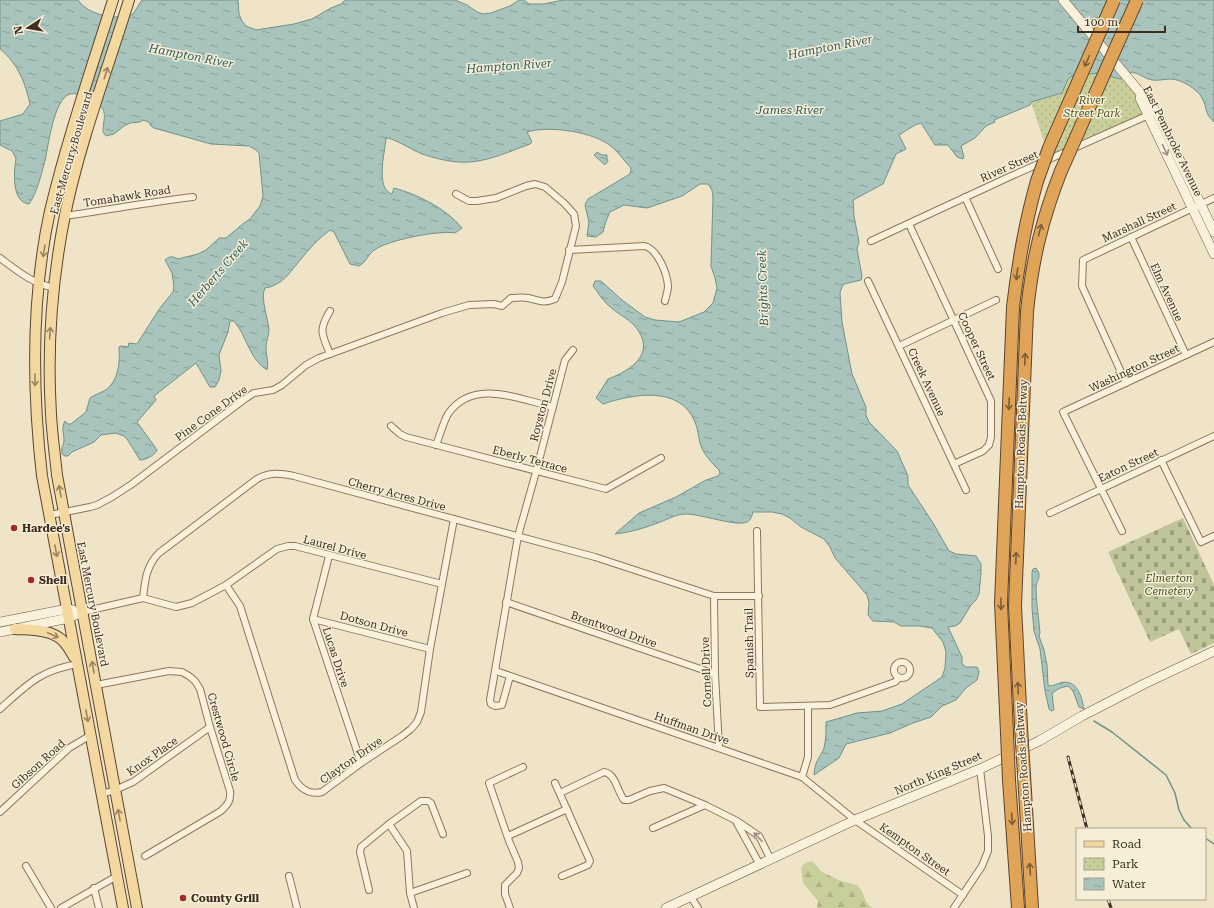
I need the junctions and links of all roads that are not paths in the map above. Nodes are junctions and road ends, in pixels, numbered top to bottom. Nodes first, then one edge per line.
1 (113, 0) edge
2 (129, 0) edge
3 (1063, 0) edge
4 (1114, 0) edge
5 (1136, 0) edge
6 (1152, 113) junction
7 (456, 194) dead end
8 (193, 197) dead end
9 (965, 197) junction
10 (1214, 198) edge
11 (1197, 206) junction
12 (65, 216) junction
13 (909, 224) junction
14 (1214, 232) edge
15 (1130, 238) junction
16 (871, 241) dead end
17 (569, 250) junction
18 (1214, 254) edge
19 (0, 258) edge
20 (998, 270) dead end
21 (868, 282) dead end
22 (39, 284) junction
23 (54, 288) junction
24 (996, 300) dead end
25 (665, 301) dead end
26 (330, 311) dead end
27 (954, 320) junction
28 (1214, 342) edge
29 (899, 346) junction
30 (573, 350) dead end
31 (330, 354) junction
32 (1186, 355) junction
33 (1126, 383) junction
34 (553, 407) junction
35 (391, 426) dead end
36 (1214, 436) edge
37 (436, 445) junction
38 (661, 458) dead end
39 (1161, 460) junction
40 (954, 464) junction
41 (536, 472) junction
42 (1101, 488) junction
43 (966, 490) dead end
44 (63, 512) junction
45 (1050, 513) dead end
46 (50, 515) junction
47 (454, 519) junction
48 (757, 531) dead end
49 (1122, 532) dead end
50 (518, 536) junction
51 (1214, 536) edge
52 (329, 556) junction
53 (442, 584) junction
54 (226, 585) junction
55 (714, 596) junction
56 (759, 596) junction
57 (143, 598) junction
58 (506, 602) junction
59 (82, 612) junction
60 (68, 614) junction
61 (313, 619) junction
62 (0, 622) edge
63 (15, 629) junction
64 (0, 632) edge
65 (430, 649) junction
66 (1214, 652) edge
67 (78, 664) junction
68 (496, 671) junction
69 (715, 674) junction
70 (510, 676) junction
71 (899, 678) dead end
72 (96, 685) junction
73 (808, 706) junction
74 (0, 709) edge
75 (210, 727) junction
76 (91, 735) junction
77 (719, 747) junction
78 (361, 763) junction
79 (522, 766) dead end
80 (980, 768) junction
81 (802, 777) junction
82 (555, 783) dead end
83 (115, 790) junction
84 (560, 793) junction
85 (102, 794) junction
86 (705, 805) junction
87 (567, 809) junction
88 (0, 812) edge
89 (855, 820) junction
90 (737, 821) junction
91 (389, 824) junction
92 (653, 828) dead end
93 (122, 830) junction
94 (443, 834) dead end
95 (508, 836) junction
96 (145, 856) dead end
97 (772, 860) junction
98 (760, 865) junction
99 (26, 866) dead end
100 (467, 873) dead end
101 (117, 876) junction
102 (289, 876) dead end
103 (562, 876) dead end
104 (94, 888) junction
105 (369, 890) dead end
106 (410, 893) junction
107 (962, 895) junction
108 (691, 897) junction
109 (51, 908) edge
110 (61, 908) edge
111 (99, 908) edge
112 (118, 908) edge
113 (123, 908) edge
114 (137, 908) edge
115 (143, 908) edge
116 (297, 908) edge
117 (414, 908) edge
118 (510, 908) edge
119 (666, 908) edge
120 (698, 908) edge
121 (954, 908) edge
122 (1018, 908) edge
123 (1032, 908) edge

1 -> 22 main road, East Mercury Boulevard
12 -> 2 main road, East Mercury Boulevard
3 - 6 main road, East Pembroke Avenue, bridge
4 -> 122 highway, Hampton Roads Beltway, bridge
123 -> 5 highway, Hampton Roads Beltway, bridge
6 - 9 street, River Street
6 - 11 main road, East Pembroke Avenue
7 - 17 street
8 - 12 street, Tomahawk Road
9 - 13 street, River Street
9 - 20 street
10 - 11 street, Marshall Street
11 - 14 main road, East Pembroke Avenue
11 - 15 street, Marshall Street
11 - 18 main road, East Pembroke Avenue
12 - 23 main road, East Mercury Boulevard
13 - 16 street, River Street
13 - 27 street, Cooper Street
15 - 32 street, Elm Avenue
15 - 33 street, Marshall Street
17 - 25 street
17 - 31 street, Pine Cone Drive
19 - 22 street
21 - 29 street, Creek Avenue
22 - 23 street
22 -> 46 main road, East Mercury Boulevard
44 -> 23 main road, East Mercury Boulevard
24 - 27 street
26 - 31 street
27 - 29 street
27 - 40 street, Cooper Street
28 - 32 street, Washington Street
29 - 40 street, Creek Avenue
30 - 34 street, Royston Drive
31 - 44 street, Pine Cone Drive
32 - 33 street, Washington Street
33 - 42 street, Washington Street
34 - 37 street
34 - 41 street, Royston Drive
35 - 37 street, Eberly Terrace
36 - 39 street, Eaton Street
37 - 41 street, Eberly Terrace
38 - 41 street, Eberly Terrace
39 - 42 street, Eaton Street
39 - 51 street
40 - 43 street, Creek Avenue
41 - 50 street, Royston Drive
42 - 45 street, Eaton Street
42 - 49 street
44 - 46 street, Pine Cone Drive
44 - 59 main road, East Mercury Boulevard
46 -> 60 main road, East Mercury Boulevard
47 - 50 street, Cherry Acres Drive
47 - 53 street, Clayton Drive
47 - 57 street, Cherry Acres Drive
48 - 56 street, Spanish Trail
50 - 55 street, Cherry Acres Drive
50 - 58 street
52 - 53 street, Laurel Drive
52 - 54 street, Laurel Drive
52 - 61 street, Lucas Drive
53 - 65 street, Clayton Drive
54 - 57 street, Laurel Drive
54 - 78 street, Clayton Drive
55 - 56 street, Cherry Acres Drive
55 - 69 street, Cornell Drive
56 - 73 street, Spanish Trail
57 - 59 street
58 - 68 street
58 - 69 street, Brentwood Drive
59 - 60 main road
72 -> 59 main road, East Mercury Boulevard
60 - 62 main road
60 - 63 main road
60 - 67 main road, East Mercury Boulevard
61 - 65 street, Dotson Drive
61 - 78 street, Lucas Drive
63 - 64 main road
63 -> 67 main road
65 - 78 street, Clayton Drive
66 - 80 main road, North King Street
67 - 74 street
67 -> 76 main road, East Mercury Boulevard
68 - 70 street, Huffman Drive
68 - 70 street
69 - 77 street, Cornell Drive
70 - 77 street, Huffman Drive
71 - 73 street, Spanish Trail
72 - 75 street, Crestwood Circle
72 - 83 main road, East Mercury Boulevard
73 - 81 street
75 - 83 street, Knox Place
75 - 96 street, Crestwood Circle
76 - 85 main road, East Mercury Boulevard
76 - 88 street, Gibson Road
77 - 81 street, Huffman Drive
79 - 95 street
80 - 89 main road, North King Street
80 - 107 street
81 - 89 street, Huffman Drive
82 - 84 street
83 - 85 street, Knox Place
93 -> 83 main road, East Mercury Boulevard
84 - 86 street
84 - 87 street
85 - 101 main road, East Mercury Boulevard
86 - 90 street
86 - 92 street
87 - 95 street
87 - 103 street
89 - 97 main road, North King Street
89 - 107 street, Kempton Street
97 -> 90 street
90 - 98 street
91 - 94 street
91 - 105 street
91 - 106 street
93 - 114 main road, East Mercury Boulevard
93 - 115 main road
95 - 118 street
97 - 98 main road, North King Street
98 - 108 main road, North King Street
99 - 109 street
100 - 106 street
101 - 104 street
101 - 112 main road
101 - 113 main road, East Mercury Boulevard
102 - 116 street
104 - 110 street
104 - 111 street
106 - 117 street
107 - 121 street
108 - 119 main road, North King Street
108 - 120 street

